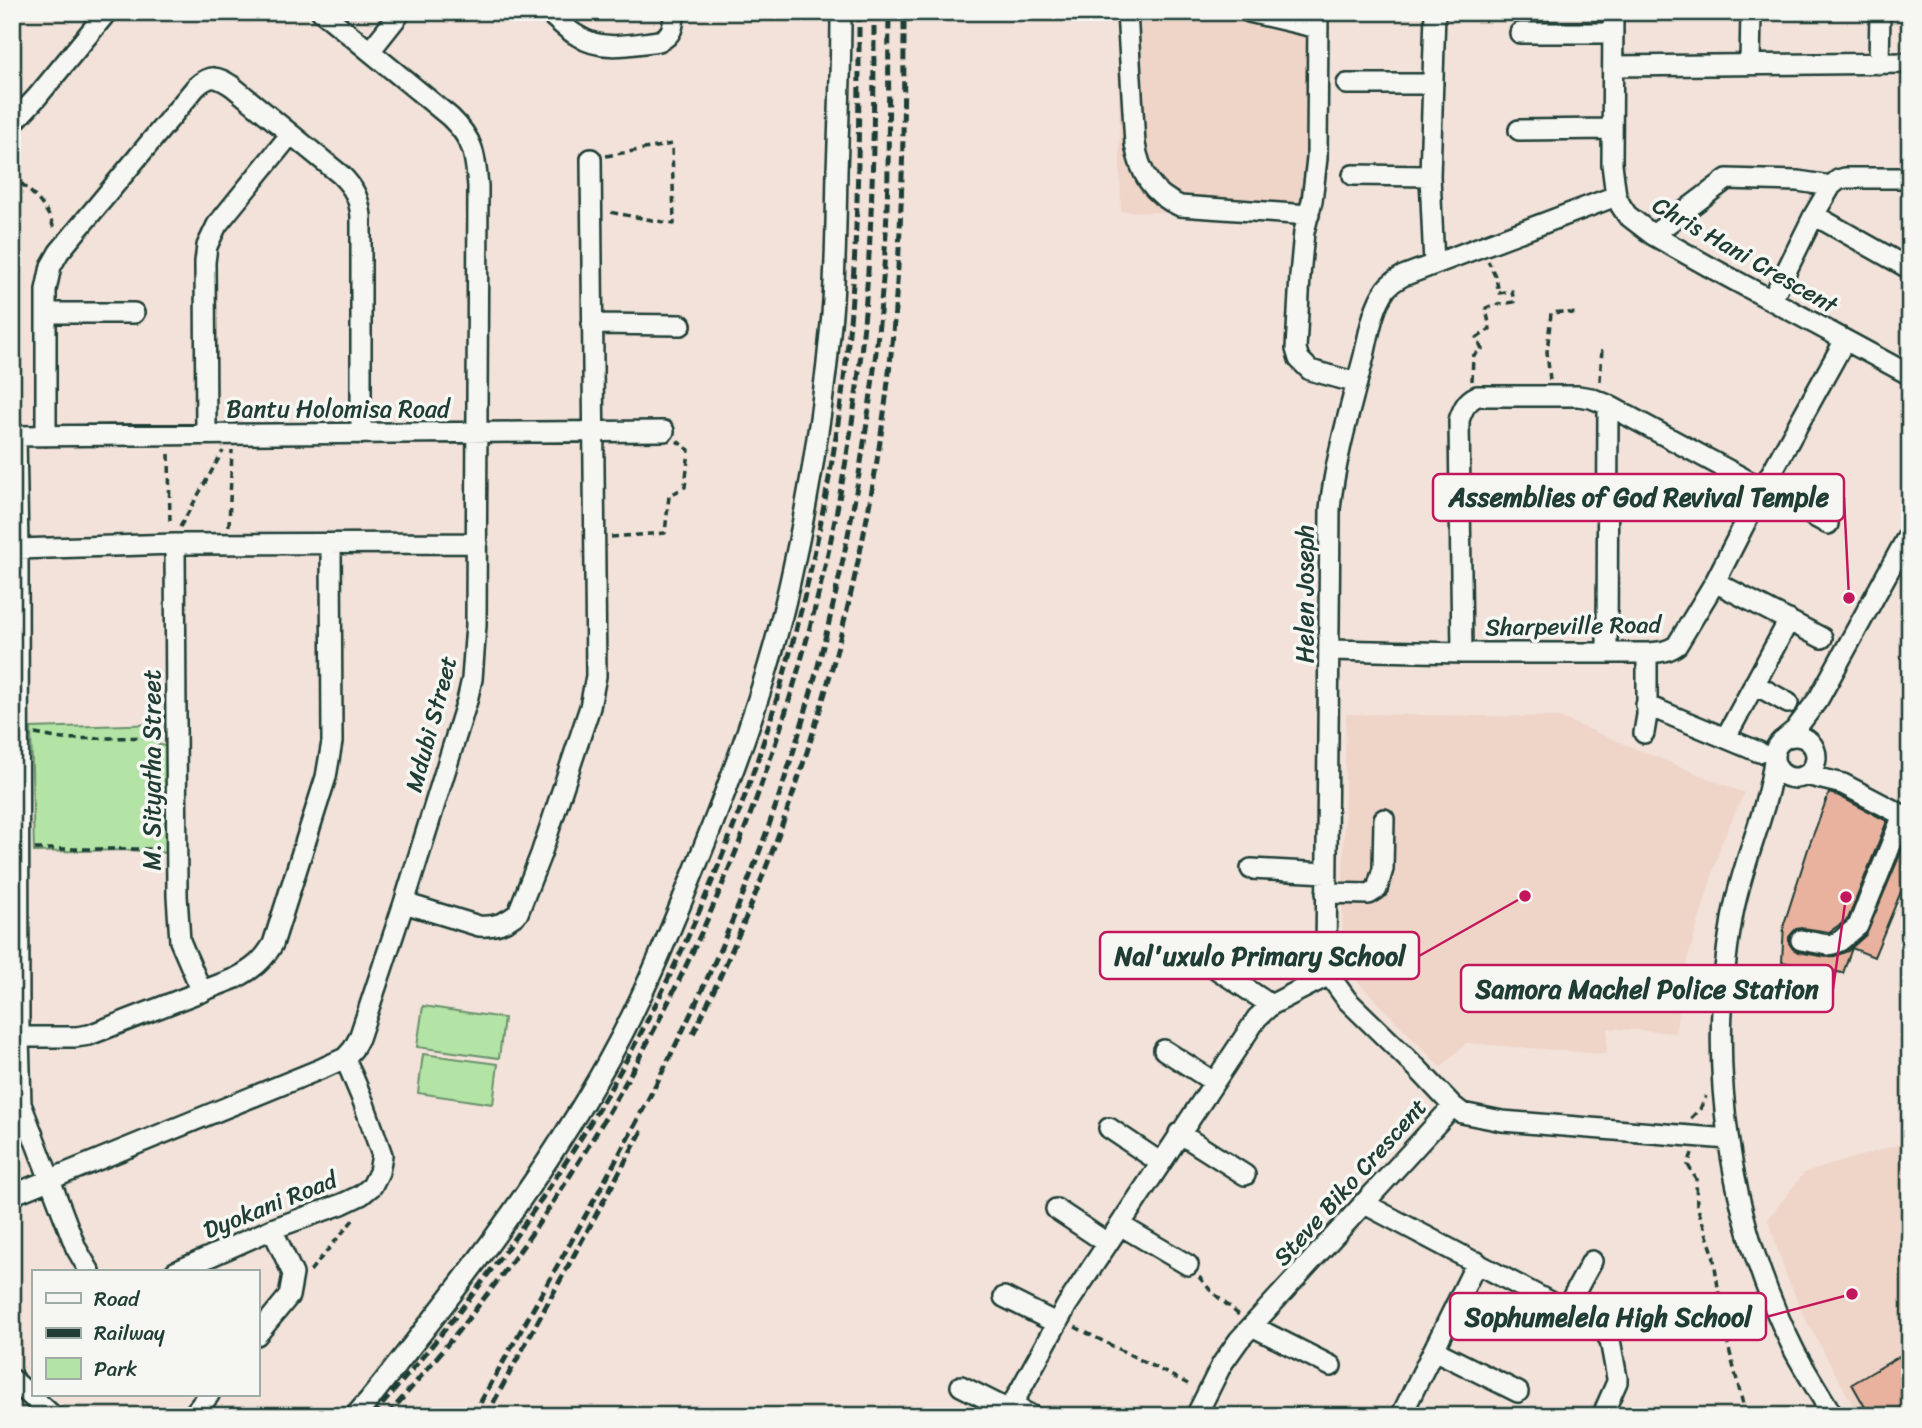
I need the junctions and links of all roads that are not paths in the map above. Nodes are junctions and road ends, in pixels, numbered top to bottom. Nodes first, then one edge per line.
1 (107, 12) edge
2 (322, 12) edge
3 (401, 12) edge
4 (548, 12) edge
5 (674, 12) edge
6 (841, 12) edge
7 (1128, 12) edge
8 (1249, 12) edge
9 (1435, 12) edge
10 (1613, 12) edge
11 (1751, 12) edge
12 (1880, 12) edge
13 (1318, 20) edge
14 (1520, 33) dead end
15 (1613, 33) junction
16 (370, 51) junction
17 (1750, 64) junction
18 (1879, 64) junction
19 (1910, 64) edge
20 (1613, 66) junction
21 (1346, 84) dead end
22 (1433, 84) junction
23 (12, 124) edge
24 (1612, 129) junction
25 (1519, 130) dead end
26 (290, 135) junction
27 (591, 159) road end
28 (1353, 175) dead end
29 (1430, 176) junction
30 (1910, 178) edge
31 (1831, 186) junction
32 (1616, 196) junction
33 (1309, 215) junction
34 (1814, 215) junction
35 (1653, 235) junction
36 (1434, 264) junction
37 (1910, 269) edge
38 (1772, 300) junction
39 (46, 313) junction
40 (134, 313) dead end
41 (592, 324) junction
42 (681, 325) dead end
43 (1845, 340) junction
44 (1910, 375) edge
45 (1356, 383) junction
46 (1602, 403) junction
47 (664, 431) road end
48 (592, 432) junction
49 (361, 433) junction
50 (478, 433) junction
51 (206, 434) junction
52 (14, 436) edge
53 (46, 436) junction
54 (1763, 488) junction
55 (1828, 524) dead end
56 (1910, 532) edge
57 (477, 543) junction
58 (173, 545) junction
59 (331, 545) junction
60 (18, 549) junction
61 (1715, 582) junction
62 (1789, 620) junction
63 (1822, 638) dead end
64 (1330, 650) junction
65 (1607, 652) junction
66 (1462, 653) junction
67 (1647, 653) junction
68 (1754, 684) junction
69 (1819, 698) junction
70 (1788, 703) dead end
71 (1646, 705) junction
72 (1644, 733) dead end
73 (1726, 737) junction
74 (1786, 738) junction
75 (1814, 750) junction
76 (1766, 756) junction
77 (1803, 777) junction
78 (1843, 783) junction
79 (1763, 813) junction
80 (1906, 817) edge
81 (1384, 819) dead end
82 (1251, 869) dead end
83 (1326, 873) junction
84 (1326, 893) junction
85 (404, 903) junction
86 (1801, 940) dead end
87 (1218, 970) dead end
88 (1329, 975) junction
89 (202, 992) junction
90 (1271, 1004) junction
91 (19, 1037) junction
92 (1164, 1049) dead end
93 (345, 1058) junction
94 (1214, 1082) junction
95 (1453, 1106) junction
96 (1109, 1128) dead end
97 (1180, 1133) junction
98 (1728, 1139) junction
99 (1161, 1163) junction
100 (1245, 1175) dead end
101 (49, 1180) junction
102 (12, 1195) edge
103 (1363, 1203) junction
104 (1056, 1209) dead end
105 (1120, 1225) junction
106 (272, 1228) junction
107 (1107, 1243) junction
108 (1592, 1261) dead end
109 (1477, 1262) junction
110 (1188, 1265) road end
111 (89, 1270) edge
112 (179, 1270) edge
113 (1004, 1297) dead end
114 (1566, 1309) junction
115 (1056, 1323) junction
116 (1252, 1326) junction
117 (259, 1333) edge
118 (1434, 1350) junction
119 (1331, 1366) dead end
120 (12, 1378) edge
121 (961, 1386) dead end
122 (1518, 1392) dead end
123 (32, 1396) edge
124 (32, 1396) edge
125 (208, 1396) edge
126 (46, 1408) edge
127 (1009, 1410) edge
128 (1202, 1414) edge
129 (192, 1416) edge
130 (355, 1416) edge
131 (1032, 1416) edge
132 (1401, 1416) edge
133 (1602, 1416) edge
134 (1833, 1416) edge

1 - 23 street
2 - 16 street, Mdubi Street
3 - 16 street
4 - 5 street
6 - 130 street
7 - 33 street
8 - 13 street
9 - 22 street
10 - 15 street, Chris Hani Crescent
11 - 17 street
12 - 18 street
13 - 33 street
14 - 15 street
15 - 20 street, Chris Hani Crescent
16 - 50 street, Mdubi Street
17 - 18 street
17 - 20 street
18 - 19 street
20 - 24 street, Chris Hani Crescent
21 - 22 street
22 - 29 street
24 - 25 street
24 - 32 street, Chris Hani Crescent
26 - 39 street
26 - 49 street
26 - 51 street
27 - 41 street
28 - 29 street
29 - 36 street
30 - 31 street
31 - 34 street
31 - 35 street
32 - 35 street, Chris Hani Crescent
32 - 36 street, Helen Joseph
33 - 45 street
34 - 37 street
34 - 38 street
35 - 38 street, Chris Hani Crescent
36 - 45 street, Helen Joseph
38 - 43 street, Chris Hani Crescent
39 - 40 street
39 - 53 street
41 - 42 street
41 - 48 street
43 - 44 street, Chris Hani Crescent
43 - 54 street, Sharpeville Road
45 - 64 street, Helen Joseph
46 - 54 street
46 - 65 street
46 - 66 street
47 - 48 street, Bantu Holomisa Road
48 - 50 street, Bantu Holomisa Road
48 - 85 street
49 - 50 street, Bantu Holomisa Road
49 - 51 street, Bantu Holomisa Road
50 - 57 street, Mdubi Street
51 - 53 street, Bantu Holomisa Road
52 - 53 street, Bantu Holomisa Road
52 - 60 street
54 - 55 street
54 - 61 street, Sharpeville Road
56 - 69 street
57 - 59 street
57 - 85 street, Mdubi Street
58 - 59 street
58 - 60 street
58 - 89 street, M. Sityatha Street
59 - 89 street
60 - 91 street
61 - 62 street
61 - 67 street, Sharpeville Road
62 - 63 street
62 - 68 street
64 - 66 street, Sharpeville Road
64 - 83 street, Helen Joseph
65 - 66 street, Sharpeville Road
65 - 67 street, Sharpeville Road
67 - 71 street
68 - 70 street
68 - 73 street
69 - 74 street
69 - 75 street
71 - 72 street
71 - 73 street
73 - 76 street
74 - 75 street
74 - 76 street
75 - 77 street
75 - 78 street
76 - 77 street
76 - 79 street
77 - 78 street
77 - 79 street
78 - 80 street
79 - 98 street
80 - 86 street
81 - 84 street
82 - 83 street
83 - 84 street, Helen Joseph
84 - 88 street, Helen Joseph
85 - 93 street, Mdubi Street
87 - 90 street
88 - 90 street
88 - 95 street
89 - 91 street
90 - 94 street
91 - 101 street
92 - 94 street
93 - 101 street
93 - 106 street, Dyokani Road
94 - 97 street
95 - 98 street, Steve Biko Crescent
95 - 103 street, Steve Biko Crescent
96 - 99 street
97 - 99 street
97 - 100 street
98 - 134 street
99 - 105 street
101 - 102 street
101 - 111 street
103 - 109 street
103 - 116 street, Steve Biko Crescent
104 - 107 street
105 - 107 street
105 - 110 street
106 - 112 street, Dyokani Road
106 - 117 street
107 - 115 street
108 - 114 street
109 - 114 street
109 - 118 street
113 - 115 street
114 - 133 street
115 - 127 street
116 - 119 street
116 - 128 street, Steve Biko Crescent
118 - 122 street
118 - 132 street
120 - 123 street
121 - 127 street
124 - 126 street
125 - 129 street
127 - 131 street

